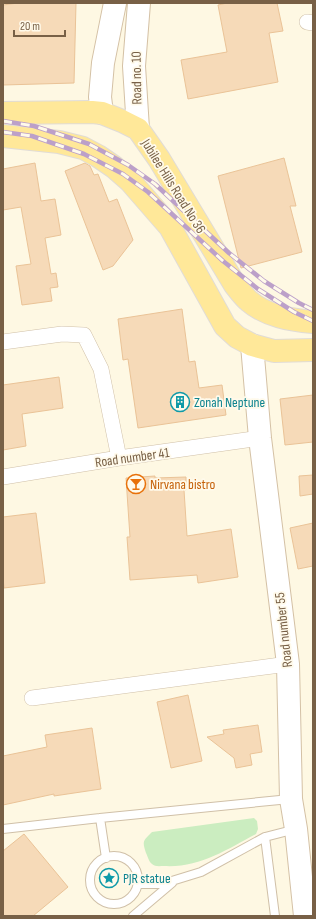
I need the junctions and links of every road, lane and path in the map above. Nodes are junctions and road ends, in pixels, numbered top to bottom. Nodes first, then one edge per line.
1 (115, 3) edge
2 (139, 3) edge
3 (103, 63) junction
4 (134, 66) junction
5 (101, 105) junction
6 (3, 113) edge
7 (138, 129) junction
8 (3, 136) edge
9 (313, 322) edge
10 (3, 342) edge
11 (252, 345) junction
12 (313, 350) edge
13 (260, 438) junction
14 (119, 458) junction
15 (3, 476) edge
16 (288, 664) junction
17 (32, 698) dead end
18 (291, 799) junction
19 (100, 818) junction
20 (3, 829) edge
21 (296, 829) junction
22 (265, 837) junction
23 (106, 858) junction
24 (174, 881) junction
25 (138, 884) junction
26 (307, 902) edge
27 (132, 916) edge
28 (275, 916) edge

1 - 3 street
2 - 4 street, Road no. 10
3 - 4 street
3 - 5 street
4 - 7 street, Road no. 10
5 - 6 main road, Jubilee Hills Road No 36
5 - 7 main road, Jubilee Hills Road No 36
7 - 9 main road, Jubilee Hills Road No 36
8 - 11 main road, Jubilee Hills Road No 36
10 - 14 street
11 - 12 main road, Jubilee Hills Road No 36
11 - 13 street, Road number 55
13 - 14 street, Road number 41
13 - 16 street, Road number 55
14 - 15 street, Road number 41
16 - 17 street
16 - 18 street, Road number 55
18 - 19 lane
18 - 21 street, Road number 55
19 - 20 lane
19 - 23 lane
21 - 22 lane
21 - 26 street, Road number 55
22 - 24 lane
22 - 28 lane
23 - 25 lane
23 - 25 lane
24 - 25 lane
24 - 27 lane

